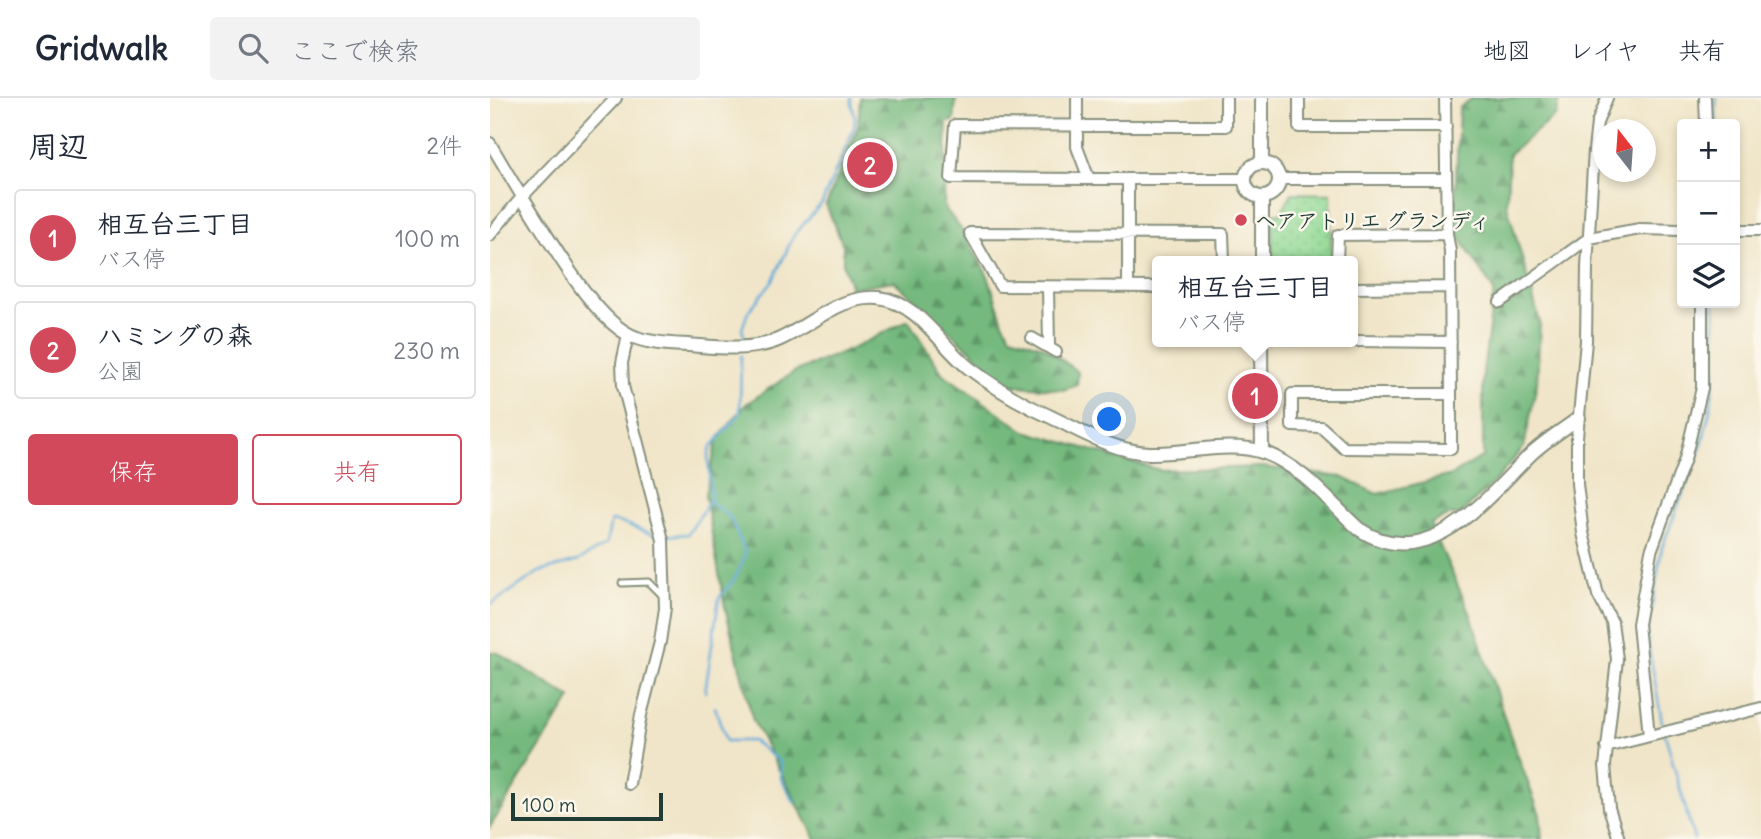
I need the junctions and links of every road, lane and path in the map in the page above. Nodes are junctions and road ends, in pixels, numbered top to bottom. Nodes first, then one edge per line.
1 (616, 98) edge
2 (1077, 98) edge
3 (1226, 98) edge
4 (1262, 98) edge
5 (1299, 98) edge
6 (1446, 98) edge
7 (1607, 98) edge
8 (1705, 98) edge
9 (1706, 119) edge
10 (1078, 127) junction
11 (1446, 127) junction
12 (490, 143) edge
13 (1262, 163) junction
14 (1089, 178) junction
15 (1245, 179) junction
16 (1279, 179) junction
17 (1446, 179) junction
18 (1128, 180) junction
19 (522, 197) junction
20 (1262, 197) junction
21 (1677, 230) edge
22 (1740, 230) edge
23 (1761, 230) edge
24 (1129, 233) junction
25 (1447, 234) junction
26 (490, 235) edge
27 (1588, 237) junction
28 (1224, 256) edge
29 (1262, 256) edge
30 (1337, 256) edge
31 (1048, 287) junction
32 (1128, 287) junction
33 (1450, 287) junction
34 (1152, 288) edge
35 (1358, 288) edge
36 (1500, 302) dead end
37 (1702, 308) edge
38 (628, 335) junction
39 (1032, 338) dead end
40 (1358, 341) edge
41 (1451, 342) junction
42 (1261, 347) edge
43 (1451, 394) junction
44 (1579, 418) junction
45 (1262, 452) junction
46 (622, 583) dead end
47 (665, 598) junction
48 (1761, 708) edge
49 (1651, 736) junction
50 (1606, 747) junction
51 (629, 784) dead end
52 (1619, 839) edge

1 - 19 street
2 - 10 street
3 - 10 street
4 - 13 street
5 - 11 street
6 - 11 street
7 - 27 street
8 - 9 street
10 - 14 street
10 - 14 street
11 - 17 street
12 - 19 street
13 - 15 street
13 - 16 street
14 - 18 street
15 - 18 street
15 - 20 street
16 - 17 street
16 - 20 street
17 - 25 street
18 - 24 street
19 - 26 street
19 - 38 street
20 - 29 street
21 - 27 street
22 - 23 street
24 - 28 street
24 - 31 street
24 - 32 street
25 - 30 street
25 - 33 street
27 - 36 street
27 - 44 street
31 - 32 street
31 - 39 street
32 - 34 street
33 - 35 street
33 - 41 street
37 - 49 street
38 - 45 street
38 - 47 street
40 - 41 street
41 - 43 street
42 - 45 street
43 - 43 street
44 - 45 street
44 - 50 street
46 - 47 lane
47 - 51 street
48 - 49 street
49 - 50 street
50 - 52 street

